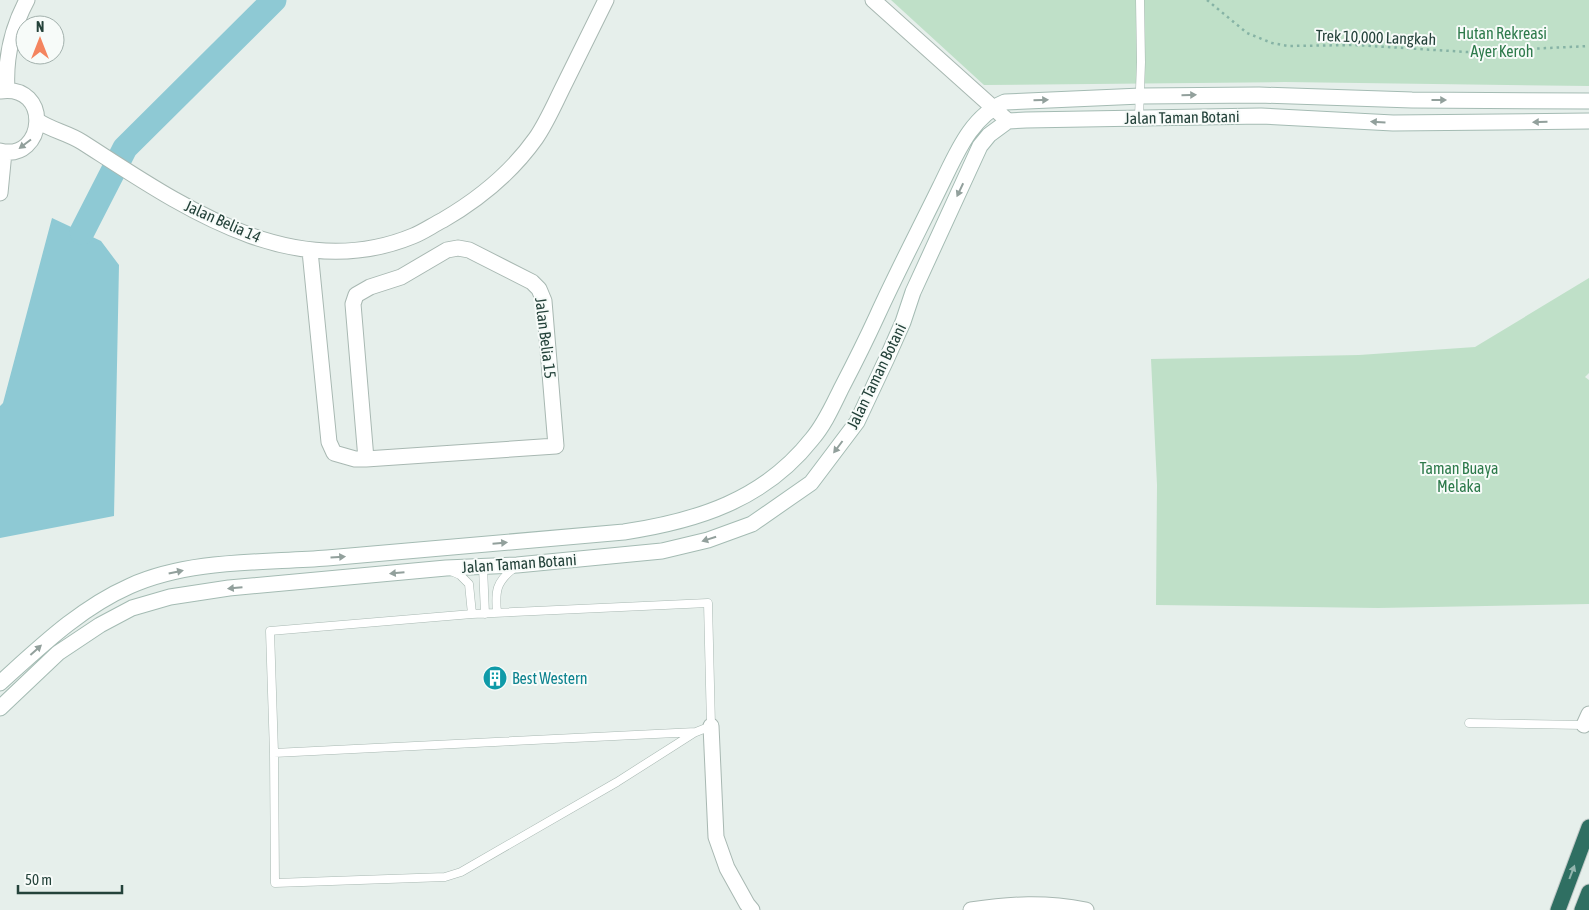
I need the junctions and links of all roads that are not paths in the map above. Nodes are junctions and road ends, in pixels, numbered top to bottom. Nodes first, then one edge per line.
1 (27, 0) edge
2 (606, 0) edge
3 (873, 0) edge
4 (1140, 0) edge
5 (3, 90) edge
6 (1140, 96) junction
7 (1589, 101) edge
8 (994, 107) junction
9 (1139, 117) junction
10 (38, 121) junction
11 (1008, 121) junction
12 (1589, 121) edge
13 (2, 152) edge
14 (0, 193) edge
15 (310, 251) junction
16 (366, 459) junction
17 (443, 549) junction
18 (517, 565) junction
19 (483, 567) junction
20 (446, 568) junction
21 (497, 613) junction
22 (472, 614) junction
23 (485, 614) junction
24 (0, 682) edge
25 (0, 708) edge
26 (1586, 720) edge
27 (1468, 722) dead end
28 (711, 726) junction
29 (696, 732) junction
30 (274, 753) junction
31 (1589, 827) edge
32 (1589, 892) edge
33 (752, 910) edge
34 (970, 910) edge
35 (1086, 910) edge
36 (1558, 910) edge
37 (1582, 910) edge

1 - 5 street
2 - 15 street, Jalan Belia 14
3 - 8 street
4 - 6 lane
5 - 10 street
6 -> 7 street, Jalan Taman Botani
8 -> 6 street, Jalan Taman Botani
6 - 9 lane
8 - 11 street
17 -> 8 street, Jalan Taman Botani
9 - 11 street, Jalan Taman Botani
12 -> 9 street, Jalan Taman Botani
10 -> 13 street
10 - 15 street, Jalan Belia 14
11 -> 18 street, Jalan Taman Botani
13 - 14 street
15 - 16 street, Jalan Belia 15
16 - 16 street, Jalan Belia 15
17 - 19 street
24 -> 17 street, Jalan Taman Botani
18 - 19 street, Jalan Taman Botani
18 - 21 lane
19 - 20 street, Jalan Taman Botani
19 - 23 lane
20 - 22 lane
20 -> 25 street, Jalan Taman Botani
21 - 23 lane
21 - 28 lane
22 - 23 lane
22 - 30 lane
26 - 27 lane
28 - 29 lane
28 - 33 street
29 - 30 lane
29 - 30 lane
36 -> 31 highway
32 - 37 highway
34 - 35 street

